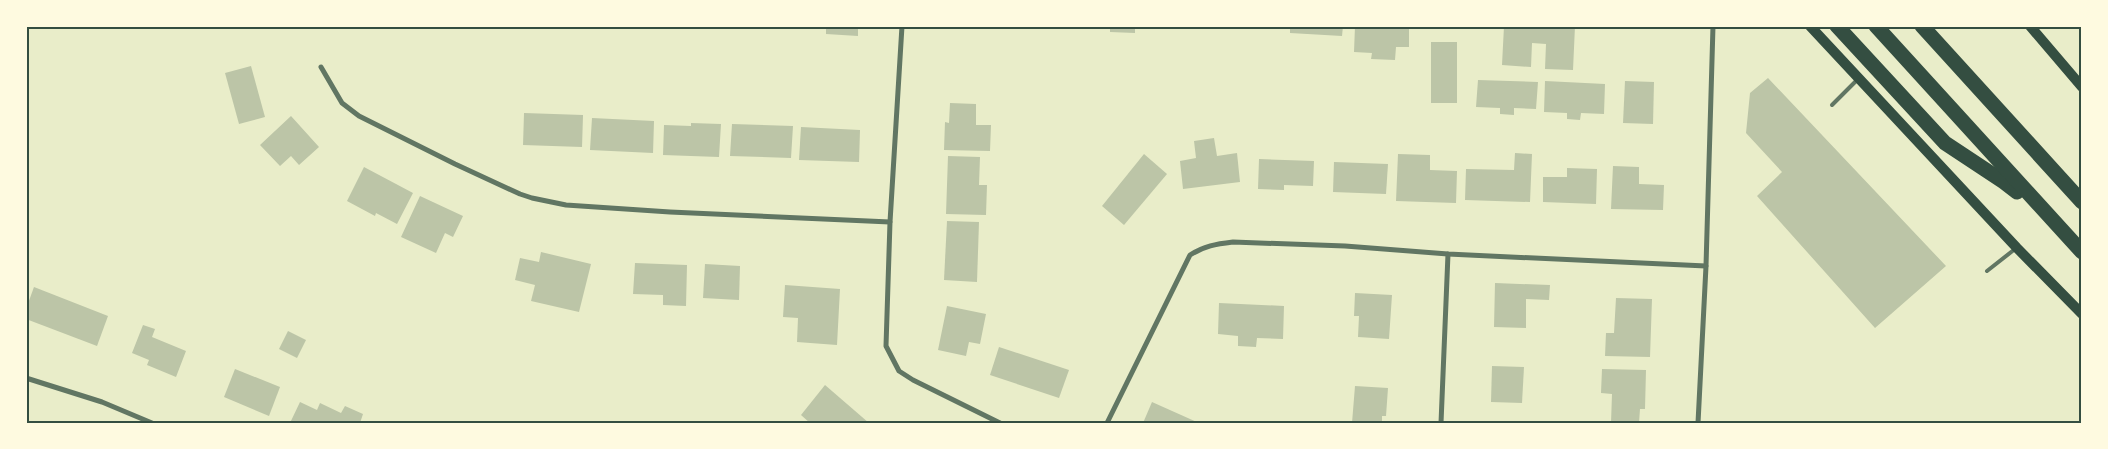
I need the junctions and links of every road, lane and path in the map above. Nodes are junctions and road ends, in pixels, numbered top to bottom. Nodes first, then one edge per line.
1 (902, 26) edge
2 (1713, 26) edge
3 (1810, 26) edge
4 (1837, 26) edge
5 (1876, 26) edge
6 (1922, 26) edge
7 (2030, 26) edge
8 (322, 67) dead end
9 (1858, 79) junction
10 (2082, 87) edge
11 (1832, 105) dead end
12 (2082, 202) edge
13 (890, 222) junction
14 (2059, 228) junction
15 (2017, 248) junction
16 (2082, 252) edge
17 (1448, 254) junction
18 (1706, 266) junction
19 (1987, 271) dead end
20 (2082, 314) edge
21 (26, 378) edge
22 (152, 423) edge
23 (1000, 423) edge
24 (1107, 423) edge
25 (1441, 423) edge
26 (1698, 423) edge

1 - 13 street
2 - 18 street
3 - 9 main road
4 - 14 highway
5 - 14 highway
6 - 12 highway
7 - 10 main road
8 - 13 street
9 - 11 lane
9 - 15 main road
13 - 23 street
14 - 16 highway
15 - 19 lane
15 - 20 main road
17 - 18 street
17 - 24 street
17 - 25 street
18 - 26 street
21 - 22 street

